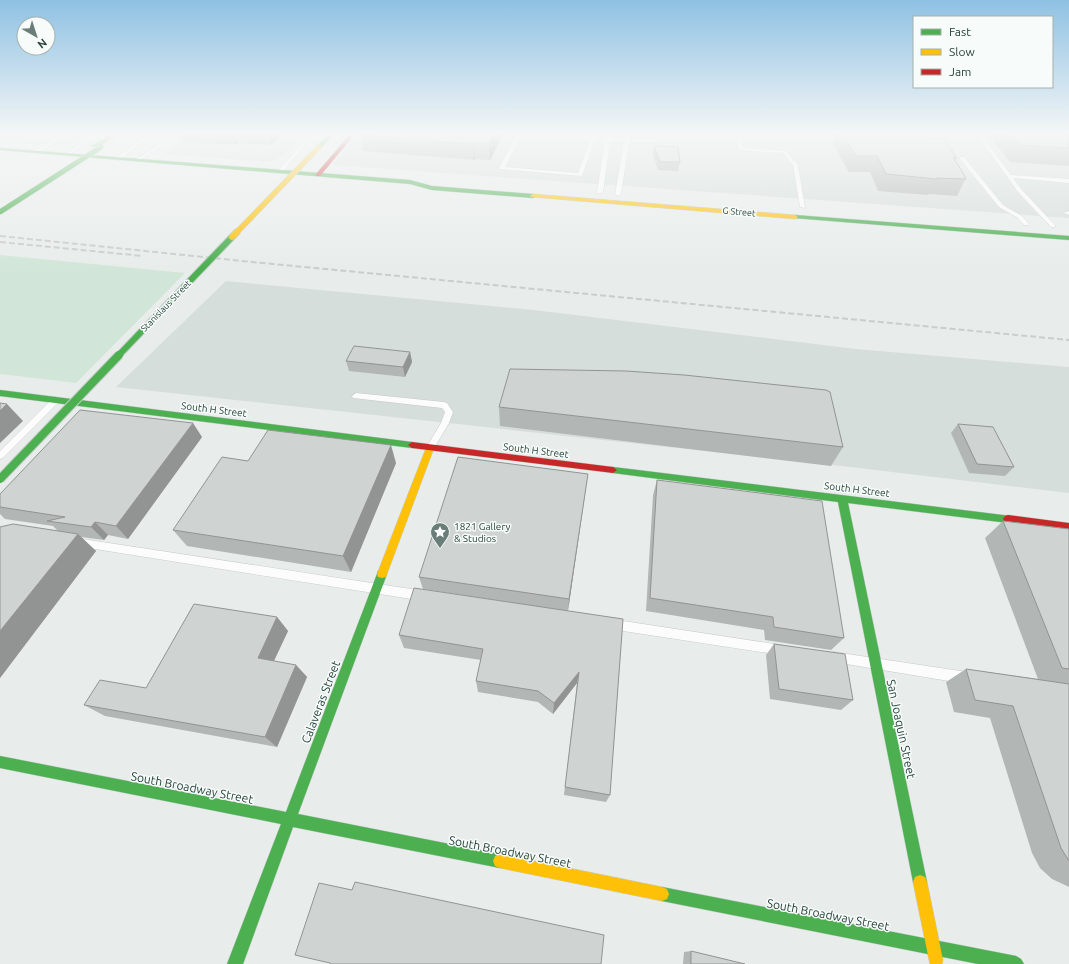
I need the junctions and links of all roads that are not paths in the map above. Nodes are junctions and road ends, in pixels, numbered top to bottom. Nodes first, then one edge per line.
1 (43, 178) edge
2 (48, 178) edge
3 (289, 178) edge
4 (357, 178) edge
5 (602, 178) edge
6 (621, 178) edge
7 (797, 178) edge
8 (978, 178) edge
9 (1010, 178) edge
10 (1033, 178) edge
11 (1069, 181) edge
12 (410, 182) junction
13 (600, 192) junction
14 (618, 194) junction
15 (649, 196) dead end
16 (0, 206) edge
17 (803, 207) dead end
18 (0, 212) edge
19 (1010, 222) dead end
20 (1033, 224) junction
21 (1057, 226) joint
22 (1069, 238) edge
23 (0, 393) edge
24 (356, 396) dead end
25 (56, 400) junction
26 (430, 448) junction
27 (0, 456) edge
28 (0, 479) edge
29 (842, 498) junction
30 (1069, 527) edge
31 (63, 540) edge
32 (377, 589) junction
33 (432, 597) edge
34 (598, 622) edge
35 (788, 651) edge
36 (820, 655) edge
37 (875, 664) junction
38 (976, 679) edge
39 (0, 762) edge
40 (289, 820) junction
41 (933, 948) junction
42 (235, 964) edge
43 (936, 964) edge
44 (1016, 964) edge

1 - 16 street
2 - 18 street, bridge
3 - 28 street, Stanislaus Street, bridge
4 - 12 street, G Street
5 - 13 lane
6 - 14 lane
7 - 17 lane
8 - 20 lane
9 - 21 lane
10 - 11 lane
12 - 13 street, G Street
12 - 22 street, G Street
13 - 14 street, G Street
14 - 15 street, G Street
19 - 20 street
20 - 21 street
23 - 25 street, South H Street
24 - 26 lane
25 - 26 street, South H Street
25 - 27 lane
26 - 29 street, South H Street
26 - 32 street, Calaveras Street
29 - 30 street, South H Street
29 - 37 street, San Joaquin Street
31 - 32 lane
32 - 33 lane
32 - 40 street, Calaveras Street
34 - 35 lane
36 - 37 lane
37 - 38 lane
37 - 41 street, San Joaquin Street
39 - 40 street, South Broadway Street
40 - 41 street, South Broadway Street
40 - 42 street, Calaveras Street
41 - 43 street, San Joaquin Street
41 - 44 street, South Broadway Street

